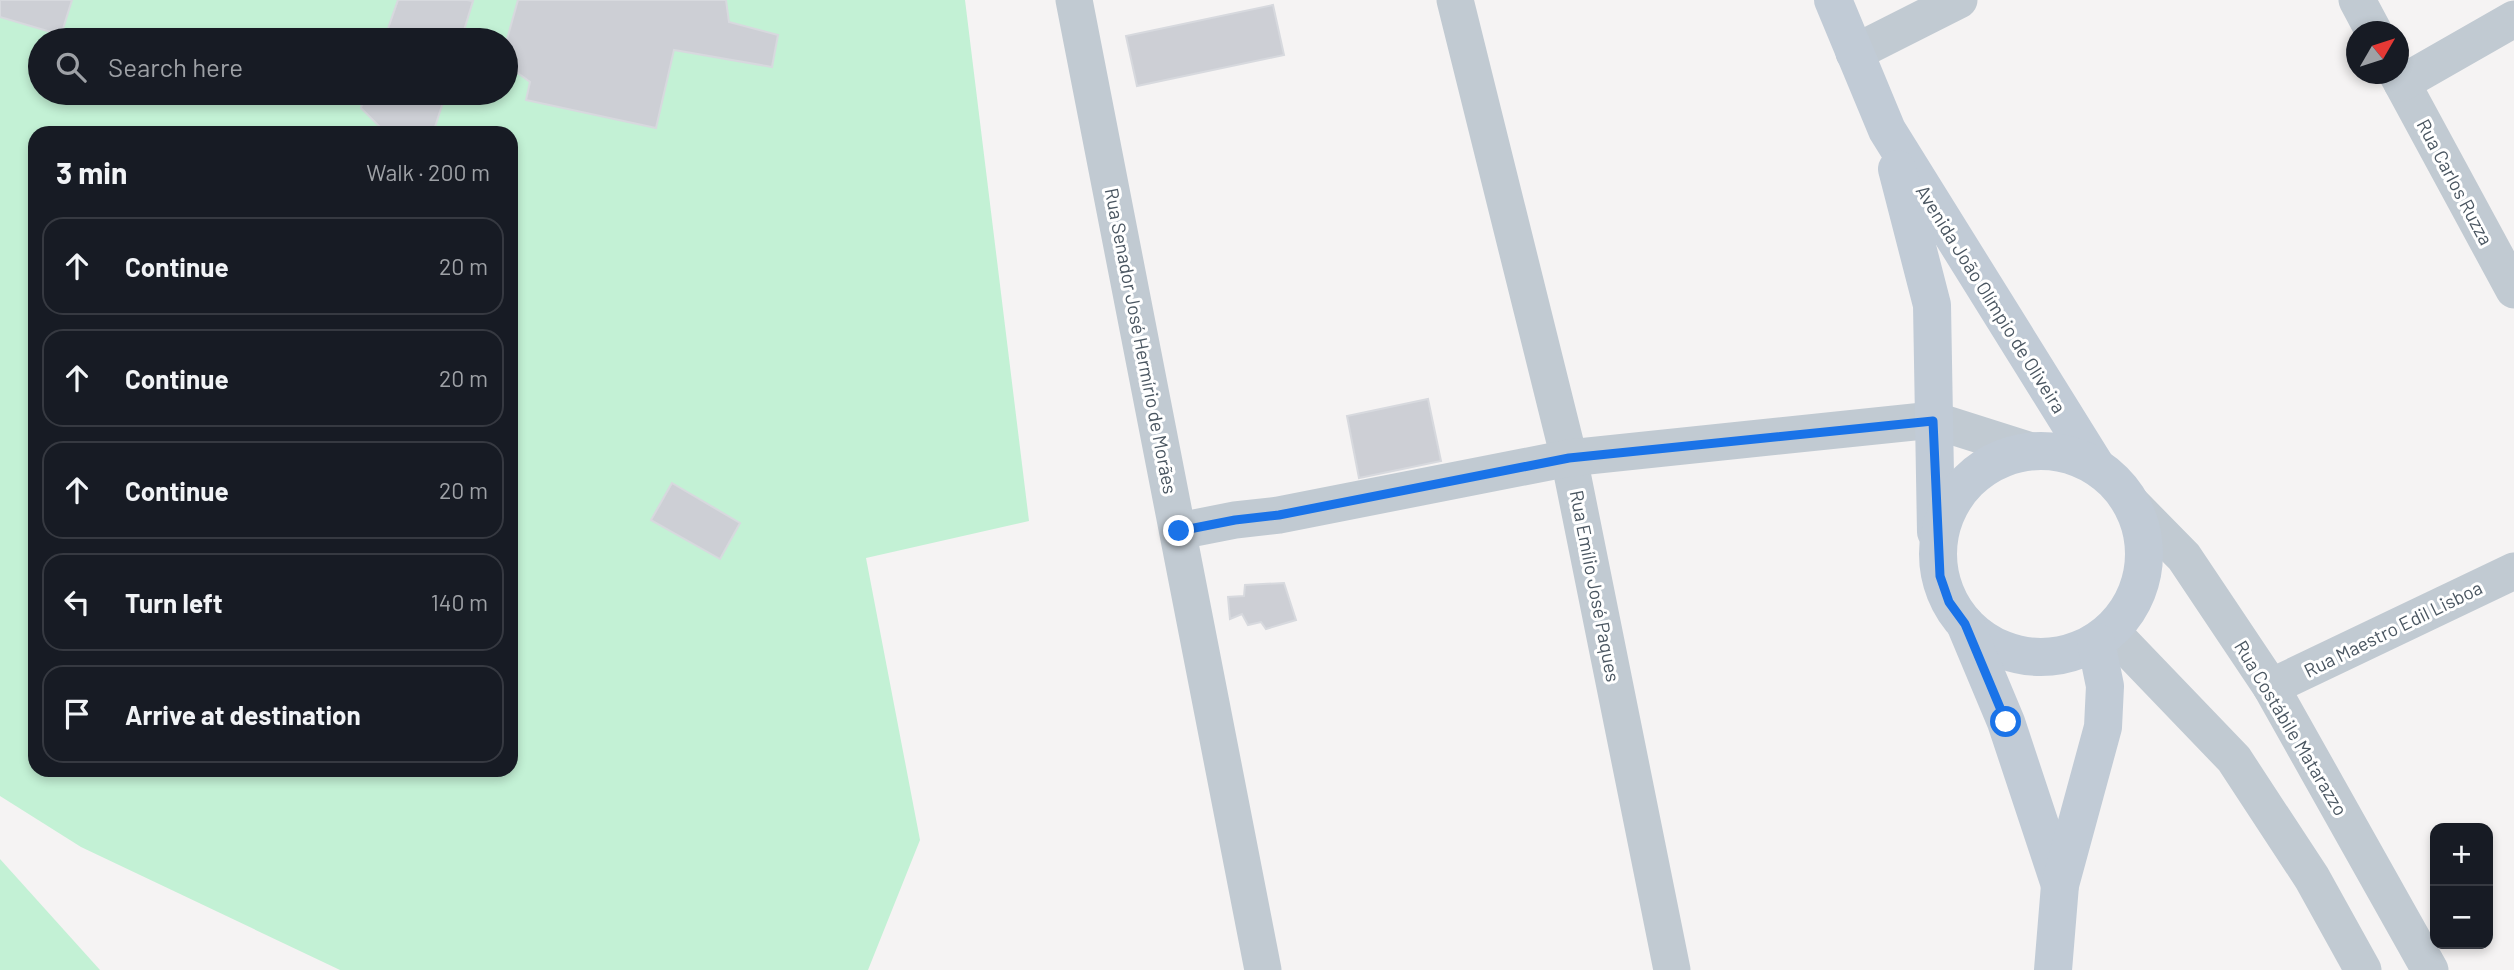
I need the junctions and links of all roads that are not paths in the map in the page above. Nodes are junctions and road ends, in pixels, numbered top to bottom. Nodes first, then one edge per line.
1 (1074, 0) edge
2 (1455, 0) edge
3 (1833, 0) edge
4 (1959, 0) edge
5 (2357, 0) edge
6 (2514, 19) edge
7 (2368, 21) edge
8 (1854, 54) junction
9 (2409, 73) edge
10 (2402, 84) edge
11 (1887, 130) junction
12 (2514, 290) edge
13 (1933, 421) junction
14 (2031, 451) junction
15 (1569, 458) junction
16 (2096, 466) junction
17 (2130, 502) junction
18 (1179, 531) junction
19 (1937, 548) junction
20 (2514, 571) edge
21 (1965, 624) junction
22 (2103, 637) junction
23 (2271, 687) junction
24 (2060, 885) junction
25 (1263, 970) edge
26 (1672, 970) edge
27 (2053, 970) edge
28 (2363, 970) edge
29 (2430, 970) edge

1 - 18 street, Rua Senador José Hermírio de Morães
2 - 15 street, Rua Emílio José Paques
3 - 8 main road, Avenida João Olímpio de Oliveira
4 - 8 street
5 - 7 street
6 - 9 street
8 - 11 main road, Avenida João Olímpio de Oliveira
10 - 12 street, Rua Carlos Ruzza
11 - 13 main road, Avenida João Olímpio de Oliveira
11 - 16 main road, Avenida João Olímpio de Oliveira
13 - 14 street
13 - 15 street
13 - 19 main road, Avenida João Olímpio de Oliveira
14 - 16 main road
14 - 19 main road
15 - 18 street
15 - 26 street, Rua Emílio José Paques
16 - 17 main road
17 - 22 main road
17 - 23 street, Rua Costábile Matarazzo
18 - 25 street, Rua Senador José Hermírio de Morães
19 - 21 main road
20 - 23 street, Rua Maestro Edil Lisboa
21 - 22 main road
21 - 24 main road
22 - 24 main road
22 - 28 street
23 - 29 street, Rua Costábile Matarazzo
24 - 27 main road

